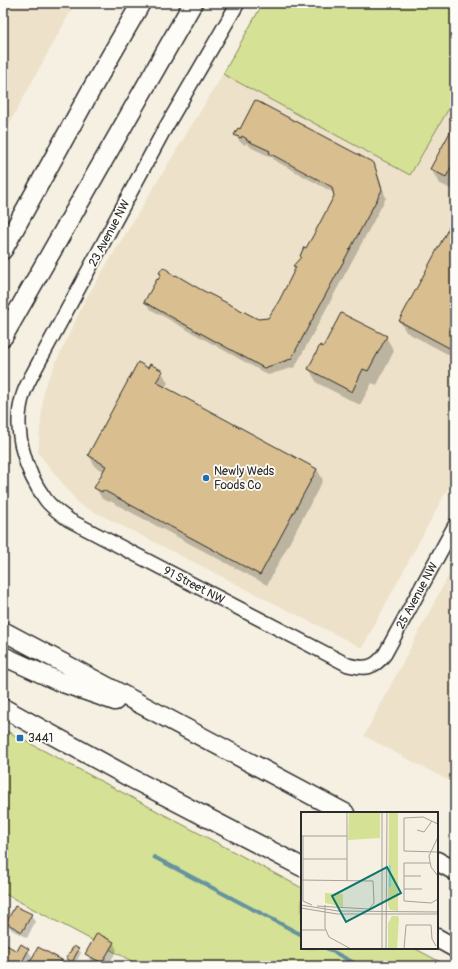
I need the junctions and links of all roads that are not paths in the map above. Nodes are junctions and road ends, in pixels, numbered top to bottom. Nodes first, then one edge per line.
1 (141, 3) edge
2 (193, 3) edge
3 (238, 3) edge
4 (3, 250) edge
5 (3, 336) edge
6 (30, 473) joint
7 (455, 524) edge
8 (3, 624) edge
9 (3, 631) edge
10 (42, 652) junction
11 (3, 656) edge
12 (376, 664) joint
13 (3, 708) edge
14 (177, 724) junction
15 (343, 812) edge
16 (438, 862) edge
17 (301, 866) edge
18 (455, 871) edge
19 (438, 939) edge
20 (455, 948) edge

1 - 4 main road
2 - 5 main road
3 - 6 street, 23 Avenue NW
6 - 12 street, 91 Street NW
7 - 12 street, 25 Avenue NW
8 - 10 main road
9 - 10 main road
10 - 14 main road
11 - 14 main road
13 - 17 main road
14 - 15 main road
16 - 18 main road
19 - 20 main road

